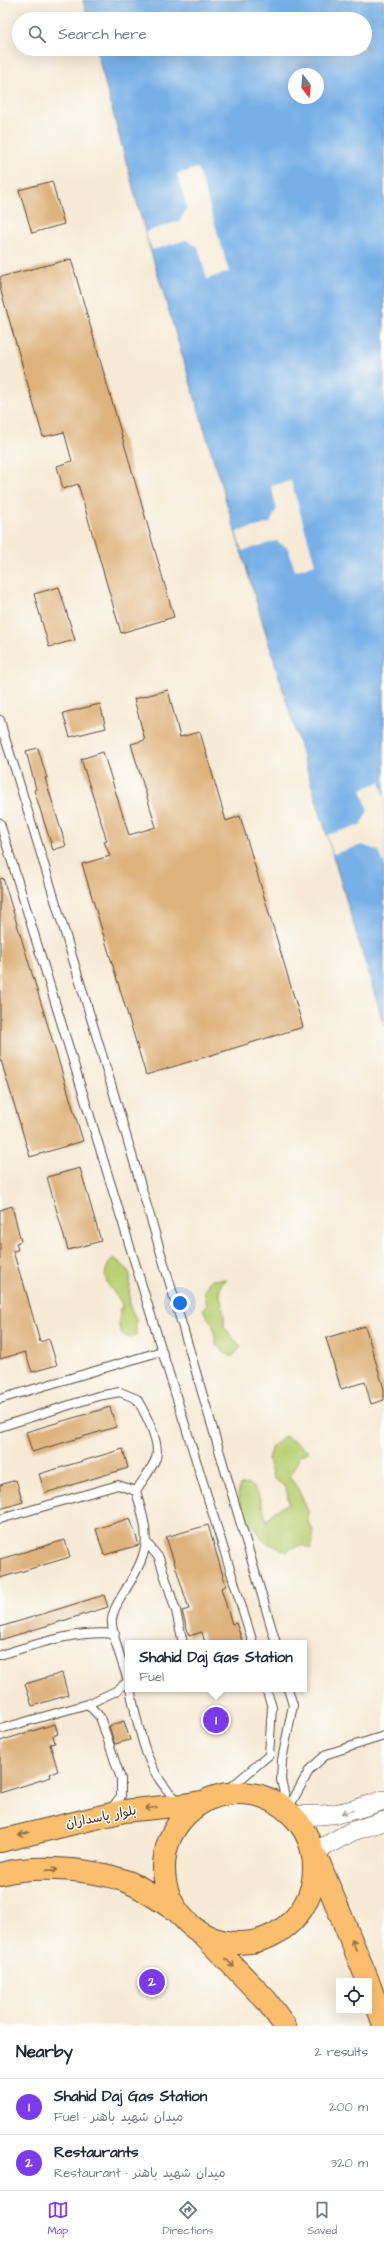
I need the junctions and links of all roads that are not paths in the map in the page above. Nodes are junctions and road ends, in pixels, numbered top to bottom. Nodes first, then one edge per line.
1 (0, 720) edge
2 (2, 733) edge
3 (0, 823) edge
4 (162, 1351) junction
5 (0, 1399) edge
6 (0, 1427) edge
7 (136, 1491) junction
8 (0, 1519) edge
9 (147, 1543) junction
10 (115, 1634) junction
11 (182, 1640) edge
12 (252, 1640) edge
13 (275, 1640) edge
14 (0, 1655) edge
15 (125, 1670) edge
16 (125, 1684) edge
17 (125, 1690) edge
18 (116, 1691) junction
19 (133, 1692) edge
20 (267, 1692) edge
21 (289, 1692) edge
22 (88, 1704) junction
23 (0, 1729) edge
24 (384, 1736) edge
25 (204, 1800) junction
26 (384, 1800) edge
27 (291, 1812) junction
28 (102, 1816) junction
29 (384, 1821) edge
30 (0, 1841) edge
31 (314, 1852) junction
32 (0, 1874) edge
33 (176, 1910) junction
34 (203, 1935) junction
35 (367, 1978) edge
36 (372, 1992) edge
37 (384, 2025) edge
38 (285, 2026) edge

1 - 2 lane
2 - 13 lane
3 - 4 lane
4 - 5 lane
4 - 12 lane
6 - 7 lane
7 - 8 lane
7 - 9 lane
9 - 10 lane
9 - 11 lane
10 - 14 lane
10 - 15 lane
16 - 18 lane
17 - 18 lane
18 - 22 lane
19 - 25 lane
20 - 25 lane
21 - 27 lane
22 - 23 lane
22 - 28 lane
24 - 27 lane
25 - 27 highway, بلوار پاسداران
25 -> 28 highway, بلوار پاسداران
25 - 33 highway
26 -> 27 street
27 - 31 highway
28 -> 30 highway, بلوار پاسداران
29 - 31 street
31 - 34 highway
35 -> 31 highway
32 -> 33 highway
33 - 34 highway
34 -> 38 highway
36 - 37 highway

